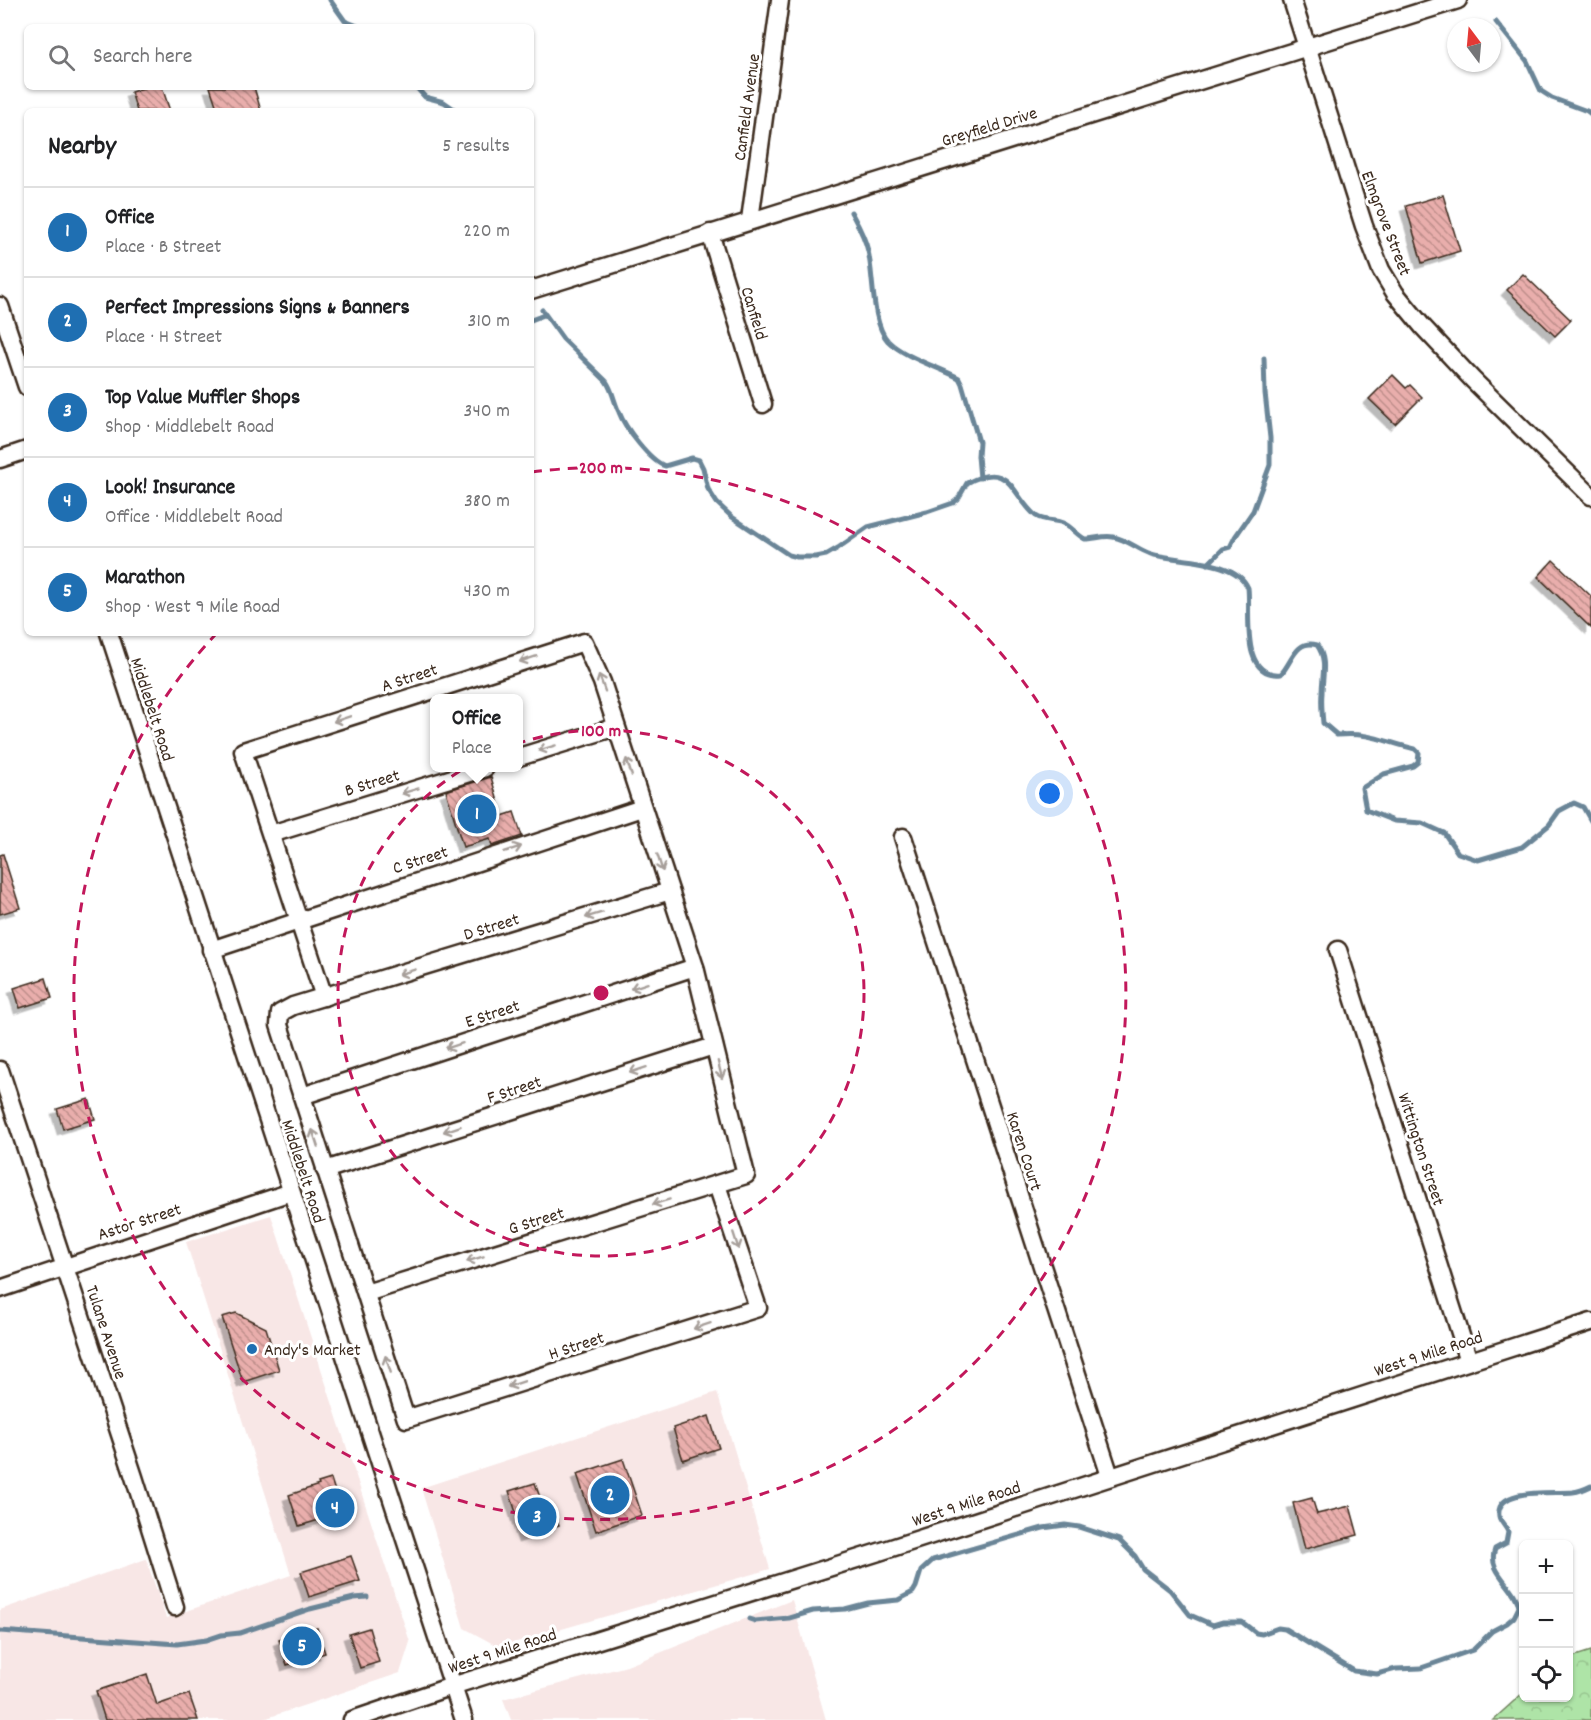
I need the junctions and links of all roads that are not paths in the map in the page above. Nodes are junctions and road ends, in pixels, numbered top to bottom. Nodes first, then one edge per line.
1 (780, 0) edge
2 (1292, 0) edge
3 (1458, 0) edge
4 (1307, 48) junction
5 (750, 220) junction
6 (710, 233) junction
7 (534, 289) edge
8 (0, 306) edge
9 (24, 378) edge
10 (763, 404) dead end
11 (24, 451) edge
12 (0, 459) edge
13 (1591, 496) edge
14 (110, 636) edge
15 (616, 727) junction
16 (523, 756) edge
17 (472, 772) edge
18 (642, 808) junction
19 (271, 834) junction
20 (903, 837) dead end
21 (670, 891) junction
22 (298, 919) junction
23 (211, 950) junction
24 (1338, 950) dead end
25 (695, 967) junction
26 (324, 998) junction
27 (714, 1046) junction
28 (0, 1071) edge
29 (302, 1096) junction
30 (326, 1170) junction
31 (717, 1185) junction
32 (291, 1192) junction
33 (65, 1266) junction
34 (0, 1289) edge
35 (366, 1293) junction
36 (1591, 1322) edge
37 (1469, 1360) junction
38 (1110, 1476) junction
39 (175, 1607) dead end
40 (452, 1686) junction
41 (352, 1720) edge
42 (464, 1720) edge

1 - 5 street, Canfield Avenue
2 - 4 street, Elmgrove Street
3 - 4 street, Greyfield Drive
4 - 5 street, Greyfield Drive
4 - 13 street, Elmgrove Street
5 - 6 street, Greyfield Drive
6 - 7 street, Greyfield Drive
6 - 10 street, Canfield
8 - 9 street
11 - 12 street
14 - 23 street, Middlebelt Road
15 -> 16 street
18 -> 15 street
15 -> 19 street, A Street
17 -> 19 street, B Street
18 -> 21 street
22 -> 18 street, C Street
19 - 22 street, A Street
20 - 38 street, Karen Court
21 - 25 street
21 -> 26 street, D Street
22 - 23 street, C Street
22 - 26 street, A Street
23 - 32 street, Middlebelt Road
24 - 37 street, Wittington Street
25 - 27 street
25 -> 29 street, E Street
26 - 29 street, D Street
27 -> 30 street, F Street
27 -> 31 street, G Street
28 - 33 street, Tulane Avenue
30 -> 29 street
30 - 35 street
31 -> 35 street, G Street
31 -> 35 street, H Street
32 - 33 street, Astor Street
32 - 40 street, Middlebelt Road
33 - 34 street, Astor Street
33 - 39 street, Tulane Avenue
36 - 37 street, West 9 Mile Road
37 - 38 street, West 9 Mile Road
38 - 40 street, West 9 Mile Road
40 - 41 street, West 9 Mile Road
40 - 42 street, Middlebelt Road

